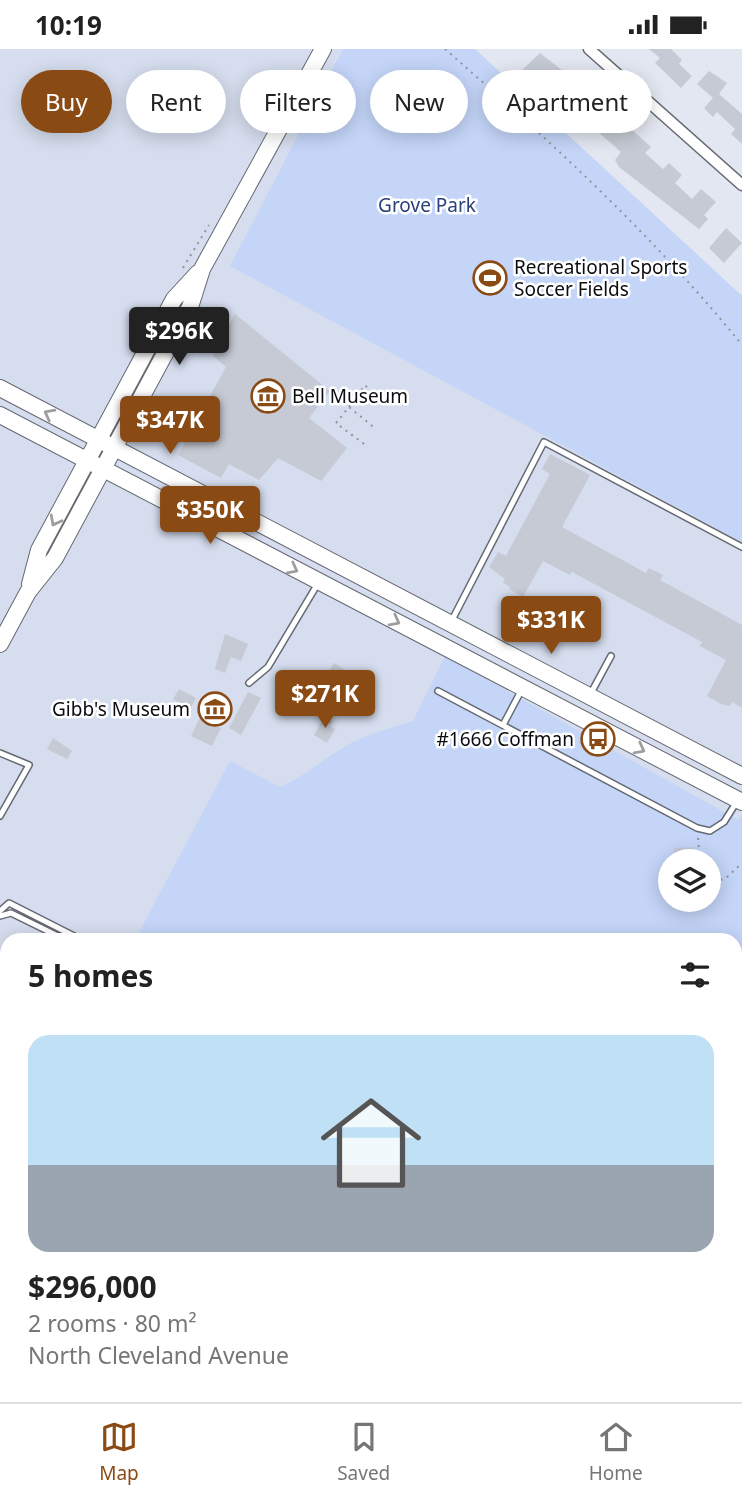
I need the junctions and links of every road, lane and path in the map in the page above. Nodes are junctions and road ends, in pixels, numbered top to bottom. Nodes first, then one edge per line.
1 (323, 49) edge
2 (445, 49) edge
3 (589, 49) edge
4 (742, 185) edge
5 (202, 268) junction
6 (742, 345) edge
7 (0, 388) edge
8 (396, 403) dead end
9 (349, 407) junction
10 (0, 415) edge
11 (376, 429) dead end
12 (99, 440) junction
13 (363, 444) dead end
14 (114, 448) junction
15 (87, 461) junction
16 (102, 469) junction
17 (742, 547) edge
18 (344, 568) junction
19 (319, 582) junction
20 (334, 590) junction
21 (28, 592) junction
22 (450, 624) junction
23 (0, 644) edge
24 (611, 656) dead end
25 (248, 683) dead end
26 (522, 688) junction
27 (438, 691) dead end
28 (589, 696) junction
29 (503, 725) junction
30 (0, 753) edge
31 (742, 776) edge
32 (740, 798) edge
33 (0, 816) edge
34 (697, 828) junction
35 (699, 849) edge
36 (742, 863) edge
37 (721, 880) edge
38 (0, 913) edge
39 (52, 933) edge
40 (68, 933) edge

1 - 5 main road
2 - 6 path
3 - 4 street
5 - 12 main road
5 - 14 main road
12 -> 7 main road
8 - 9 path
9 - 11 path
9 - 13 path
10 - 15 main road
12 - 14 main road
12 - 15 main road
14 - 16 main road
14 - 18 main road
15 - 16 main road
15 -> 21 main road
16 -> 19 main road
16 - 21 main road
17 - 22 lane
18 - 20 main road
18 - 22 main road
19 - 20 main road
19 - 25 lane
20 -> 26 main road
21 - 23 main road
22 - 28 main road
24 - 28 lane
26 - 29 lane
26 -> 32 main road
27 - 29 lane
28 - 31 main road
29 - 34 lane
30 - 33 lane
32 - 34 lane
34 - 35 path
36 - 37 path
38 - 39 lane
38 - 40 lane

